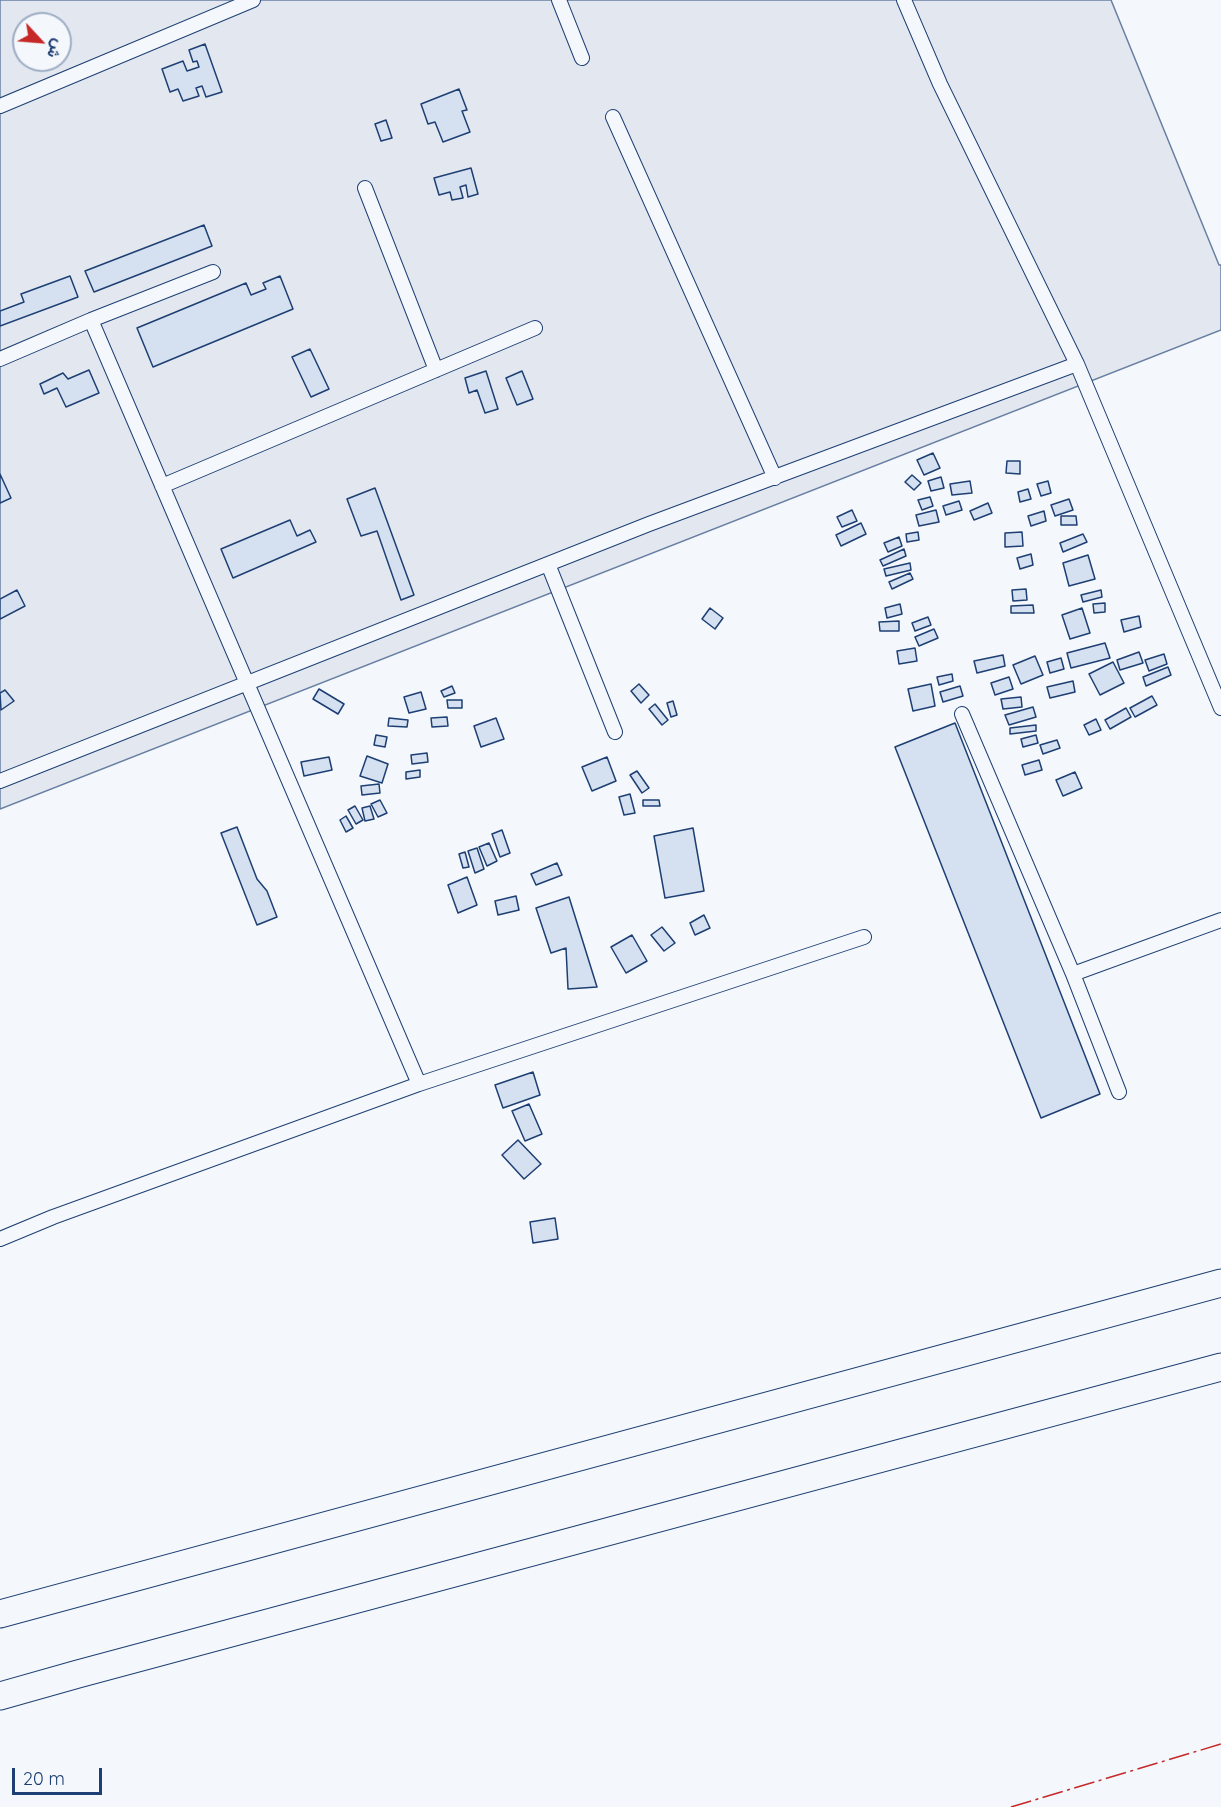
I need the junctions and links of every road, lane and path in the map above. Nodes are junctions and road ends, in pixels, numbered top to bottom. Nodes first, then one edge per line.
1 (253, 0) edge
2 (559, 0) edge
3 (904, 0) edge
4 (582, 58) dead end
5 (0, 106) edge
6 (613, 117) dead end
7 (365, 188) dead end
8 (213, 272) dead end
9 (91, 320) junction
10 (535, 328) dead end
11 (0, 359) edge
12 (1077, 364) junction
13 (436, 370) junction
14 (775, 478) junction
15 (162, 486) junction
16 (548, 564) junction
17 (246, 682) junction
18 (1221, 708) edge
19 (962, 714) dead end
20 (615, 732) dead end
21 (0, 781) edge
22 (1221, 920) edge
23 (864, 937) dead end
24 (1073, 974) junction
25 (419, 1084) junction
26 (1119, 1092) dead end
27 (0, 1239) edge
28 (1221, 1283) edge
29 (1221, 1367) edge
30 (0, 1614) edge
31 (0, 1696) edge

1 - 5 lane
2 - 4 lane
3 - 12 lane
6 - 14 lane
7 - 13 lane
8 - 9 lane
9 - 11 lane
9 - 15 lane
10 - 13 lane
12 - 14 lane
12 - 18 lane
13 - 15 lane
14 - 16 lane
15 - 17 lane
16 - 17 lane
16 - 20 lane
17 - 21 lane
17 - 25 lane
19 - 24 lane
22 - 24 lane
23 - 25 lane
24 - 26 lane
25 - 27 lane
28 - 30 street
29 - 31 street

